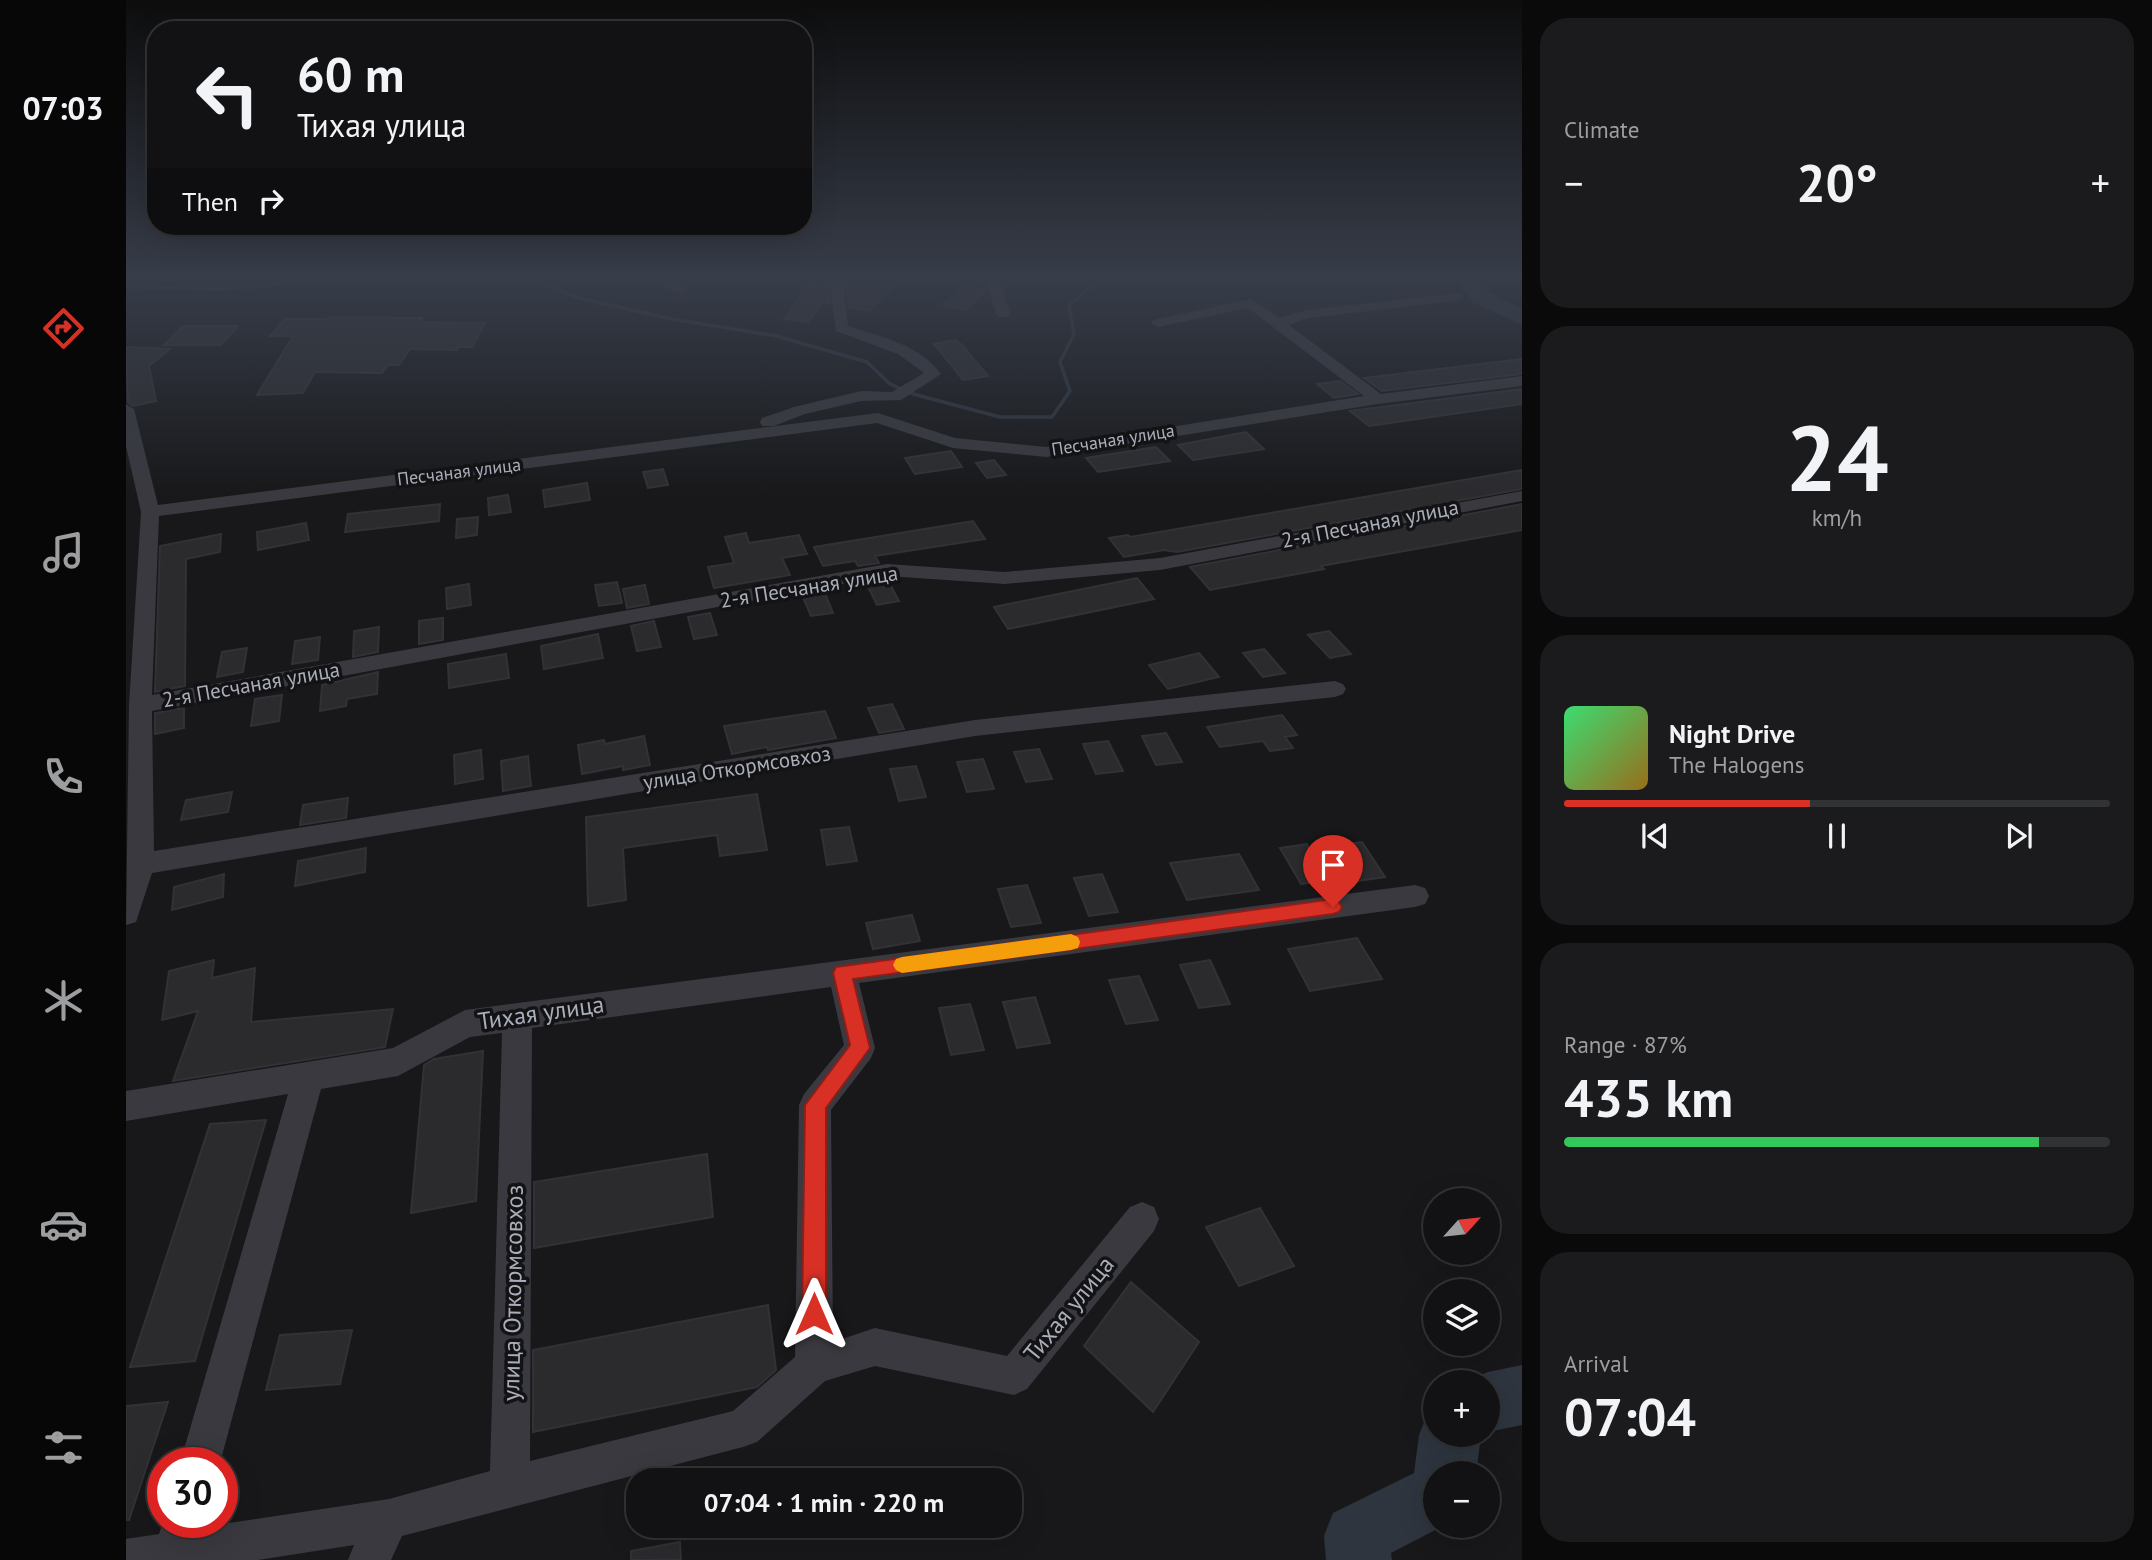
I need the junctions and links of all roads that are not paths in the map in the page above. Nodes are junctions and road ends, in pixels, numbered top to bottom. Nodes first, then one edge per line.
1 (897, 349) edge
2 (1313, 349) edge
3 (1522, 381) edge
4 (1378, 398) junction
5 (126, 409) edge
6 (768, 432) junction
7 (1522, 496) edge
8 (150, 512) junction
9 (1335, 689) dead end
10 (140, 705) junction
11 (141, 864) junction
12 (1415, 896) dead end
13 (126, 914) edge
14 (842, 973) junction
15 (517, 1017) junction
16 (309, 1077) junction
17 (126, 1106) edge
18 (1142, 1219) dead end
19 (814, 1366) junction
20 (205, 1447) edge
21 (510, 1486) junction
22 (389, 1519) junction
23 (238, 1532) edge
24 (176, 1538) edge
25 (126, 1560) edge
26 (369, 1560) edge

1 - 6 street
2 - 4 street
3 - 4 street, Песчаная улица
4 - 6 street, Песчаная улица
5 - 8 street
6 - 8 street, Песчаная улица
7 - 10 street, 2-я Песчаная улица
8 - 10 street
9 - 11 street, улица Откормсовхоз
10 - 11 street
11 - 13 street
12 - 14 street, Тихая улица
14 - 15 street, Тихая улица
14 - 19 street
15 - 16 street, Тихая улица
15 - 21 street, улица Откормсовхоз
16 - 17 street, Тихая улица
16 - 20 street
18 - 19 street, Тихая улица
19 - 21 street
21 - 22 street
22 - 23 street
22 - 26 street
24 - 25 street

